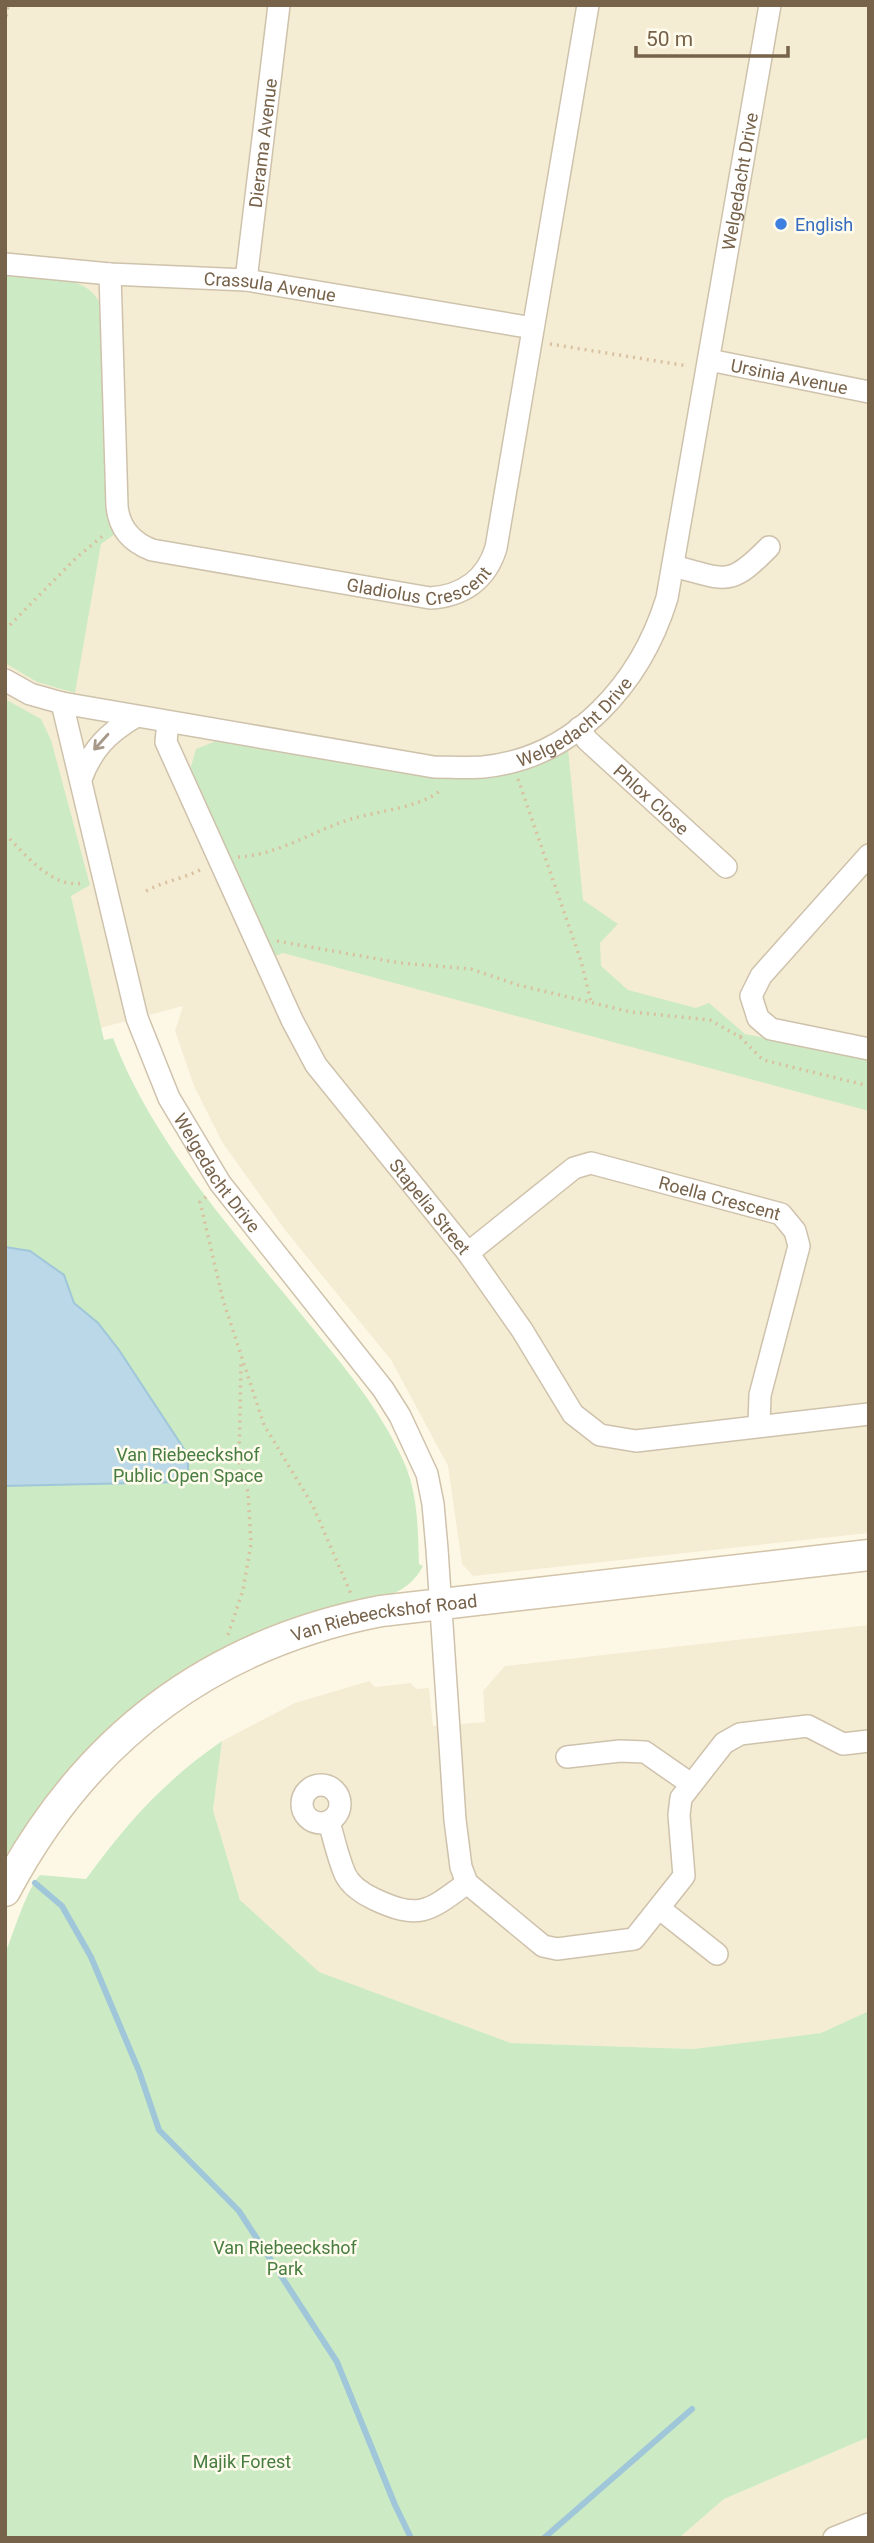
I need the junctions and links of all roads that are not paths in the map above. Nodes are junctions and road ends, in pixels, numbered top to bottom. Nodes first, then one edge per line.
1 (279, 5) edge
2 (588, 5) edge
3 (769, 5) edge
4 (5, 264) edge
5 (110, 274) junction
6 (246, 280) junction
7 (532, 334) junction
8 (708, 365) junction
9 (869, 392) edge
10 (769, 547) dead end
11 (673, 566) junction
12 (5, 680) edge
13 (61, 703) junction
14 (135, 717) junction
15 (168, 722) junction
16 (579, 728) junction
17 (81, 779) junction
18 (869, 855) edge
19 (726, 867) dead end
20 (869, 1049) edge
21 (468, 1253) junction
22 (869, 1414) edge
23 (759, 1425) junction
24 (869, 1555) edge
25 (440, 1604) junction
26 (869, 1741) edge
27 (566, 1757) dead end
28 (691, 1784) junction
29 (328, 1822) dead end
30 (467, 1882) junction
31 (5, 1891) edge
32 (660, 1909) junction
33 (717, 1954) dead end
34 (869, 2524) edge
35 (834, 2538) edge

1 - 6 street, Dierama Avenue
2 - 7 street, Gladiolus Crescent
3 - 8 street, Welgedacht Drive
4 - 5 street, Crassula Avenue
5 - 6 street, Crassula Avenue
5 - 7 street, Gladiolus Crescent
6 - 7 street, Crassula Avenue
8 - 9 street, Ursinia Avenue
8 - 11 street, Welgedacht Drive
10 - 11 street
11 - 16 street, Welgedacht Drive
12 - 13 street, Welgedacht Drive
13 - 14 street, Welgedacht Drive
13 - 17 street, Welgedacht Drive
14 - 15 street, Welgedacht Drive
14 -> 17 street
15 - 16 street, Welgedacht Drive
15 - 21 street, Stapelia Street
16 - 19 street, Phlox Close
17 - 25 street, Welgedacht Drive
18 - 20 street
21 - 23 street, Stapelia Street
21 - 23 street, Roella Crescent
22 - 23 street, Stapelia Street
24 - 25 street, Van Riebeeckshof Road
25 - 30 street, Welgedacht Drive
25 - 31 street, Van Riebeeckshof Road
26 - 28 street
27 - 28 street
28 - 32 street
29 - 30 street
30 - 32 street
32 - 33 street
34 - 35 street

